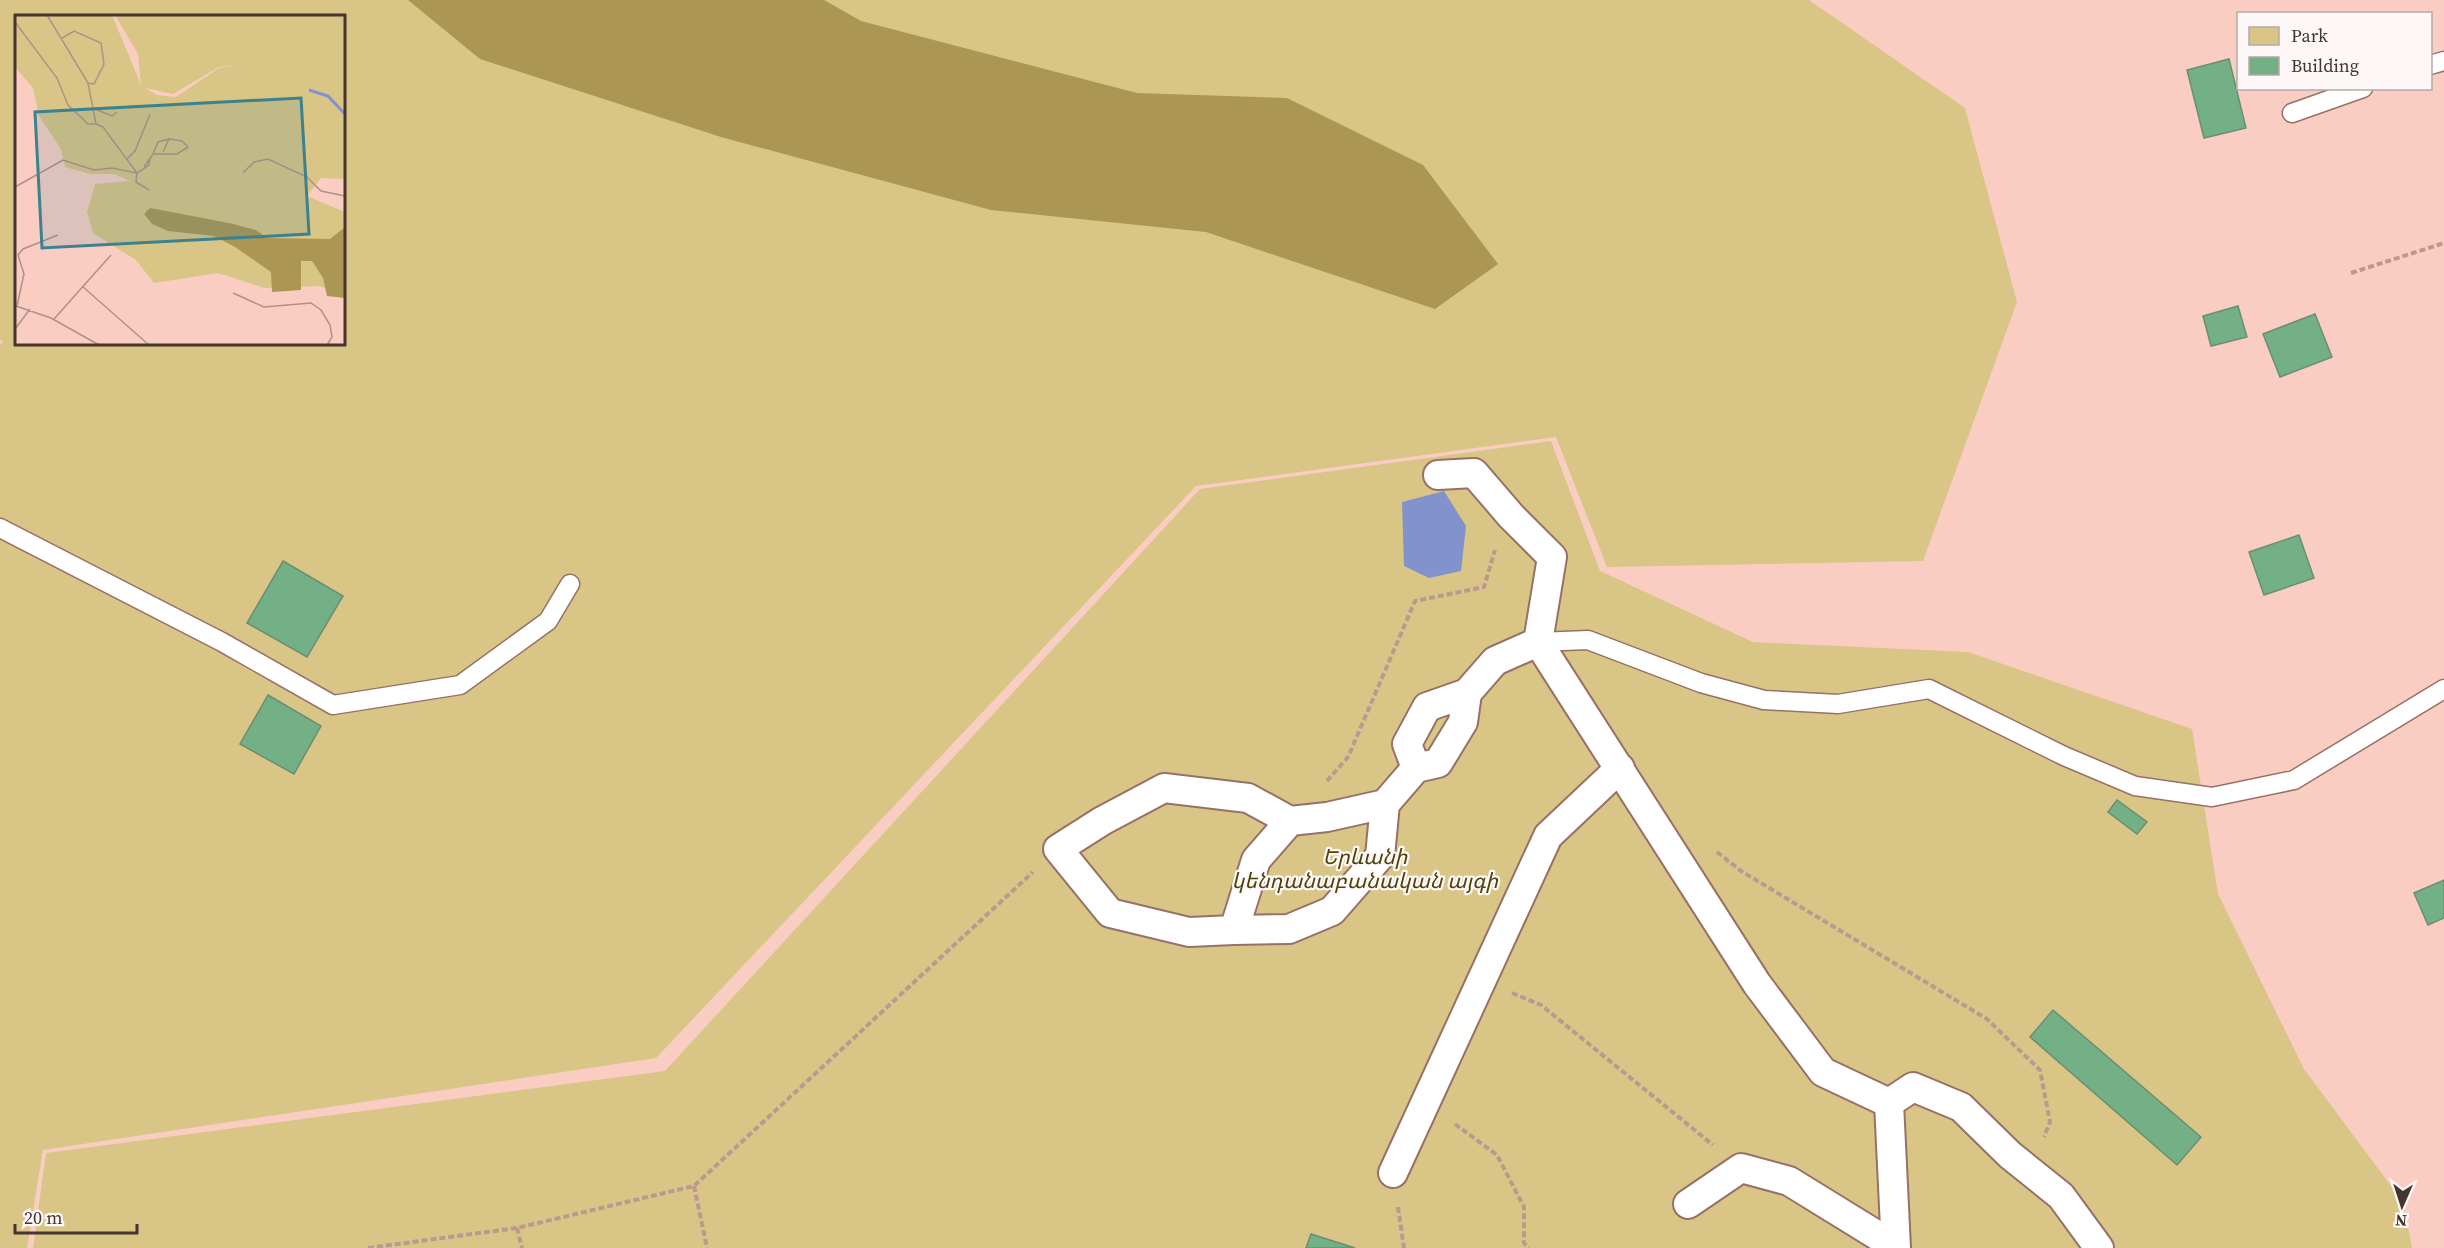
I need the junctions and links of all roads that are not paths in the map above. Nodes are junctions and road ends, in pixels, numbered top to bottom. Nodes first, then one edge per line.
1 (2357, 90) edge
2 (2292, 113) dead end
3 (1438, 475) dead end
4 (0, 528) edge
5 (570, 584) dead end
6 (1538, 642) junction
7 (2444, 689) edge
8 (1467, 693) junction
9 (1416, 768) junction
10 (1620, 768) junction
11 (1385, 804) junction
12 (1290, 821) junction
13 (1234, 930) junction
14 (1889, 1103) junction
15 (1393, 1173) road end
16 (1688, 1204) dead end
17 (1896, 1247) edge
18 (2099, 1248) edge

1 - 2 lane
3 - 6 street
4 - 5 lane
6 - 7 lane
6 - 8 street
6 - 10 street
8 - 9 street
8 - 9 street
9 - 11 street
10 - 14 street
10 - 15 street
11 - 12 street
11 - 13 street
12 - 13 street
12 - 13 street
14 - 17 street
14 - 18 street
16 - 17 street

